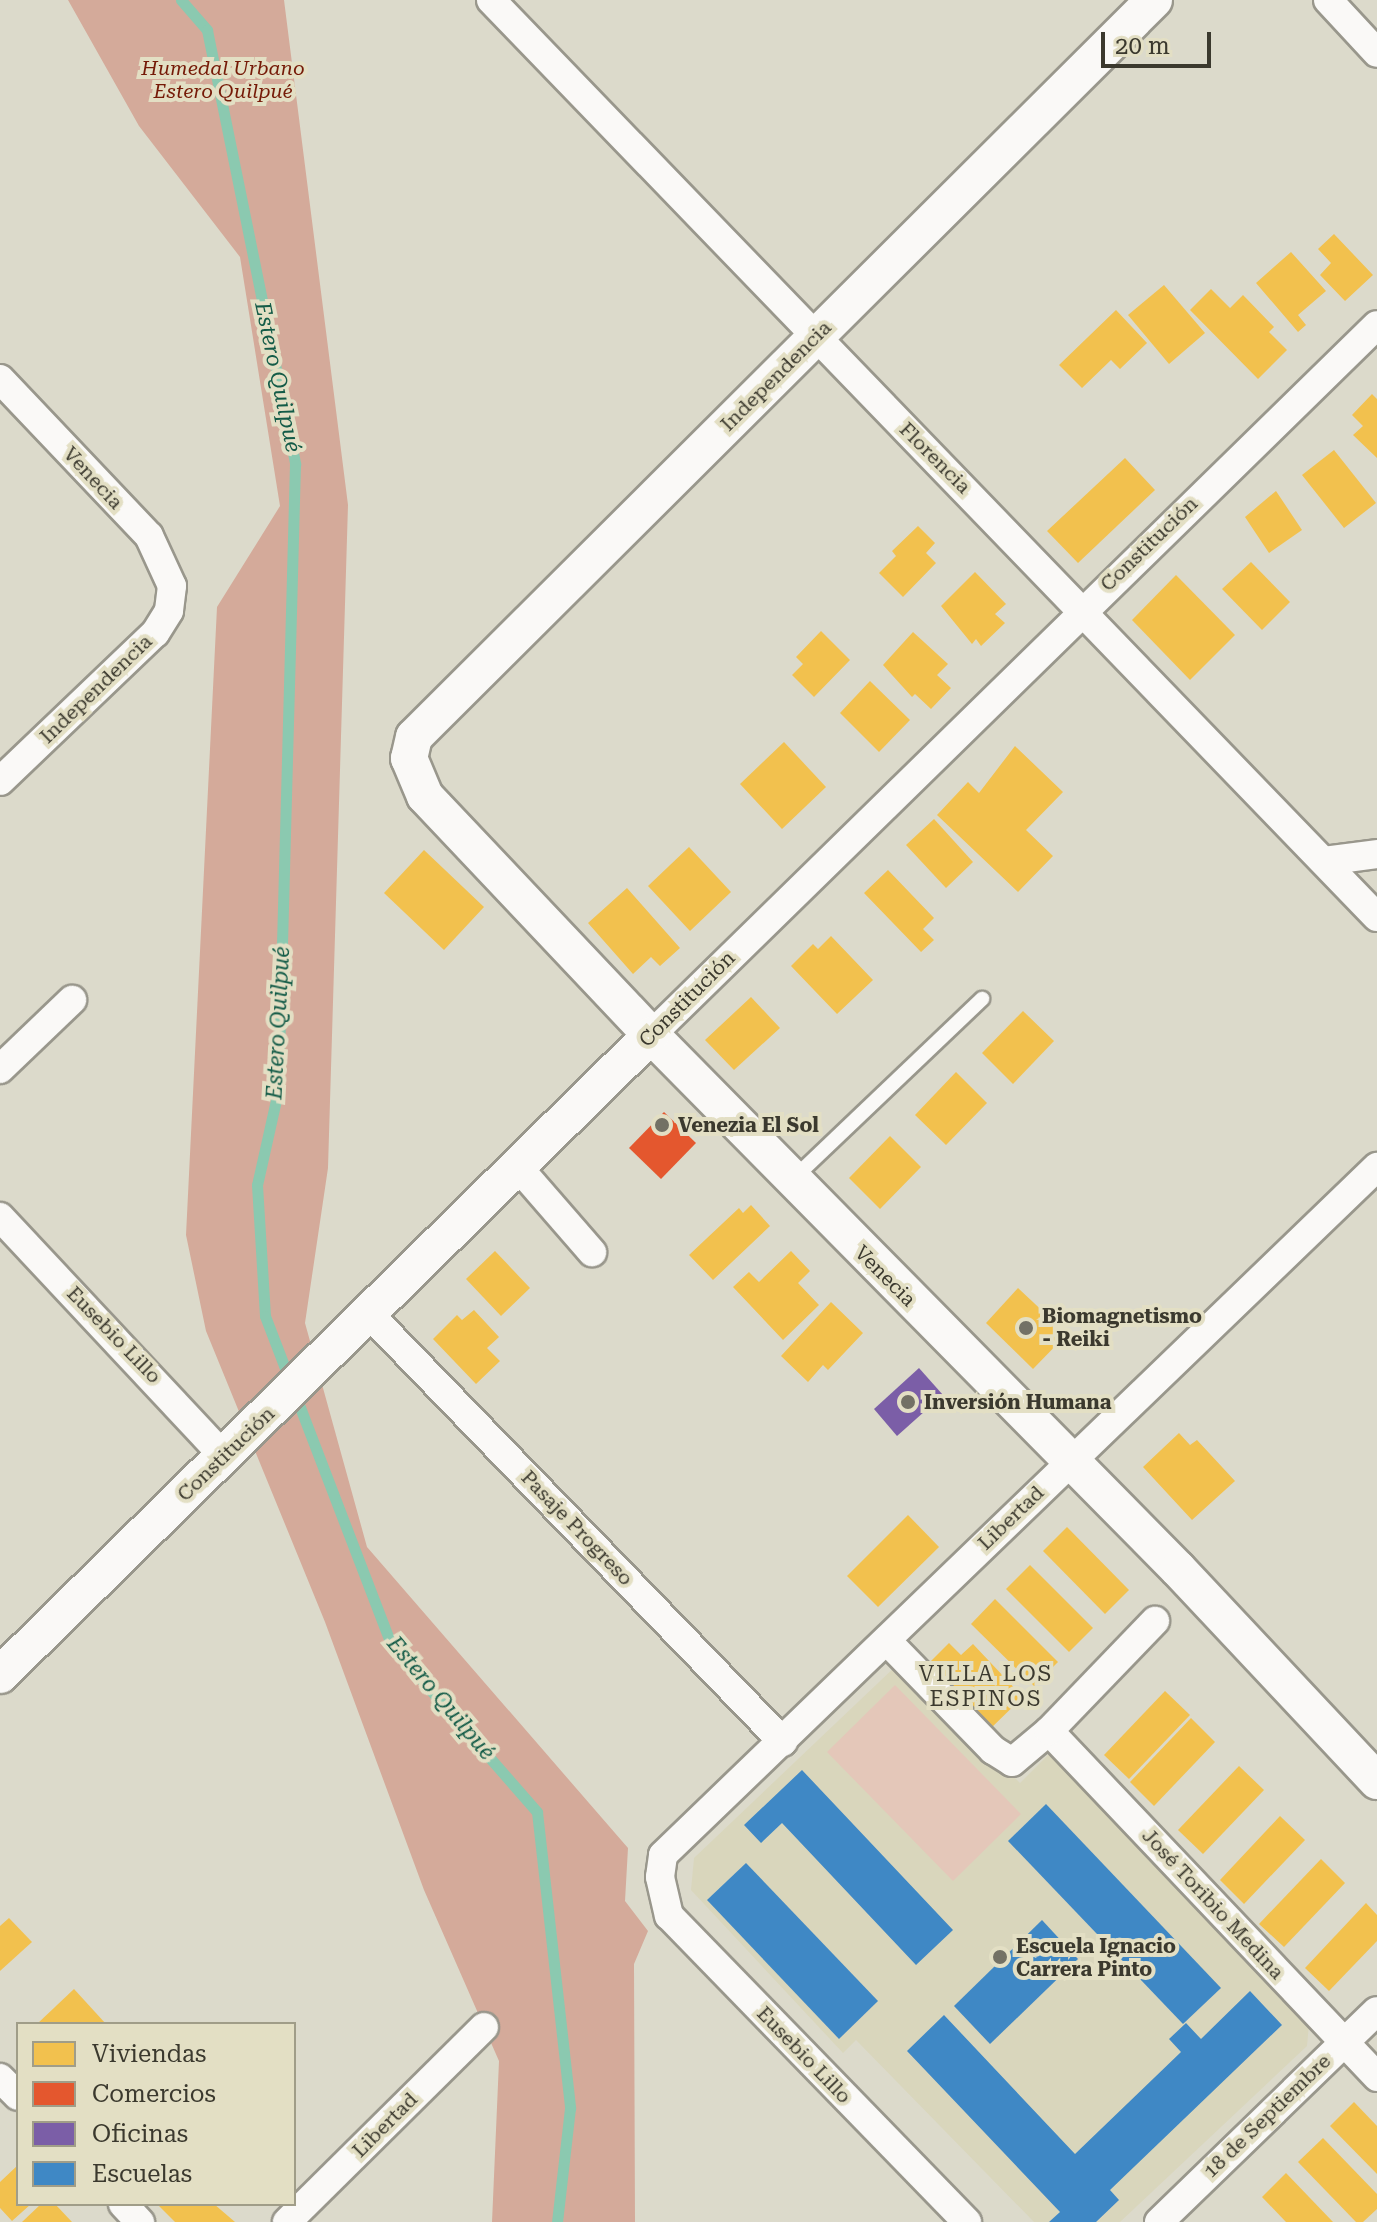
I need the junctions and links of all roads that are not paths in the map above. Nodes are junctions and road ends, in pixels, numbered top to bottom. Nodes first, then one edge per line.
1 (491, 0) edge
2 (1154, 0) edge
3 (1328, 0) edge
4 (1377, 53) edge
5 (1377, 325) edge
6 (816, 336) junction
7 (0, 379) edge
8 (172, 586) joint
9 (1083, 608) junction
10 (409, 758) joint
11 (0, 781) edge
12 (1377, 854) edge
13 (1324, 861) junction
14 (1377, 917) edge
15 (982, 999) dead end
16 (72, 1000) dead end
17 (651, 1035) junction
18 (0, 1069) edge
19 (518, 1167) junction
20 (1377, 1167) edge
21 (791, 1182) junction
22 (0, 1217) edge
23 (592, 1252) dead end
24 (370, 1315) junction
25 (234, 1446) junction
26 (1070, 1462) junction
27 (1155, 1621) dead end
28 (887, 1641) junction
29 (0, 1675) edge
30 (1049, 1731) junction
31 (783, 1742) junction
32 (1377, 1781) edge
33 (660, 1877) joint
34 (1377, 2011) edge
35 (484, 2027) dead end
36 (1344, 2042) junction
37 (1377, 2077) edge
38 (0, 2078) edge
39 (16, 2094) edge
40 (125, 2206) edge
41 (140, 2222) edge
42 (287, 2222) edge
43 (967, 2222) edge
44 (1159, 2222) edge

1 - 6 street, Florencia
2 - 6 street, Independencia
3 - 4 street
5 - 9 street, Constitución
6 - 9 street, Florencia
6 - 10 street, Independencia
7 - 8 street, Venecia
8 - 11 street, Independencia
9 - 13 street, Florencia
9 - 17 street, Constitución
10 - 17 street, Venecia
12 - 13 street
13 - 14 street, Florencia
15 - 21 lane
16 - 18 street
17 - 19 street, Constitución
17 - 21 street, Venecia
19 - 23 street
19 - 24 street, Constitución
20 - 26 street, Libertad
21 - 26 street, Venecia
22 - 25 street, Eusebio Lillo
24 - 25 street, Constitución
24 - 31 street, Pasaje Progreso
25 - 29 street, Constitución
26 - 28 street, Libertad
26 - 32 street, Venecia
27 - 30 street
28 - 30 street
28 - 31 street, Libertad
30 - 36 street, José Toribio Medina
31 - 33 street, Libertad
33 - 43 street, Eusebio Lillo
34 - 36 street, 18 de Septiembre
35 - 42 street, Libertad
36 - 37 street, José Toribio Medina
36 - 44 street, 18 de Septiembre
38 - 39 street
40 - 41 street

